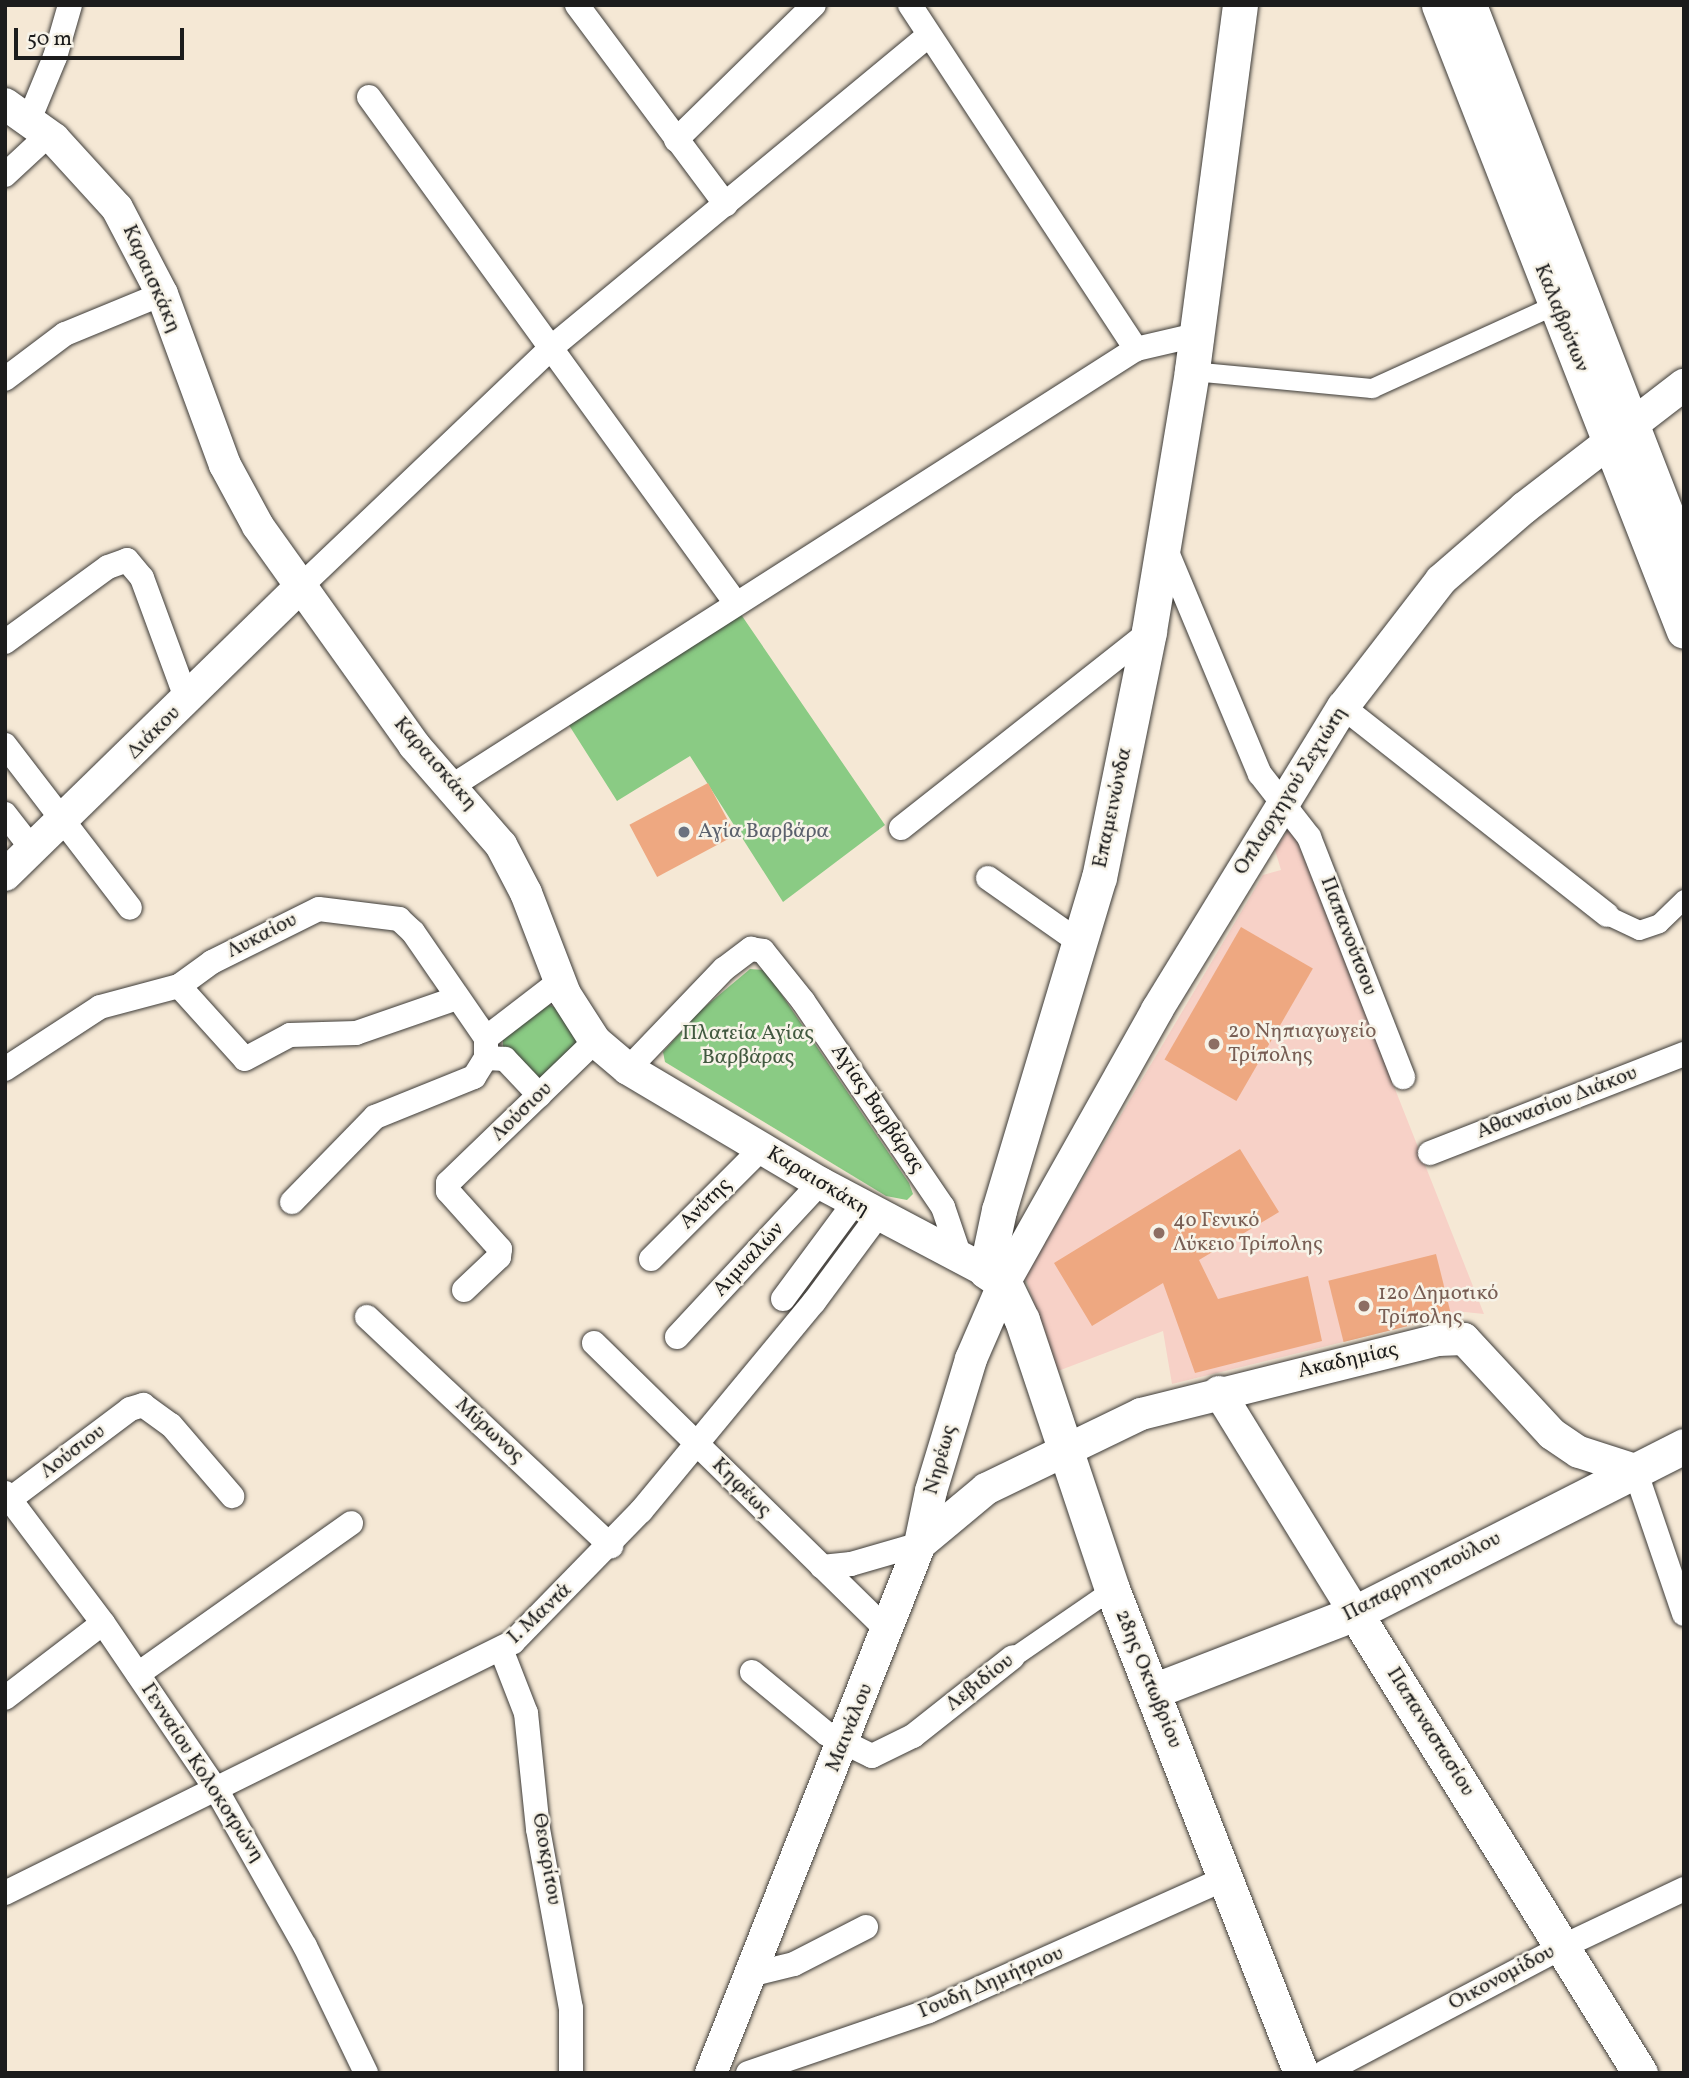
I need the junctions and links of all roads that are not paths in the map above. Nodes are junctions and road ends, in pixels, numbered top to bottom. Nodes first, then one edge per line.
1 (69, 5) edge
2 (577, 5) edge
3 (814, 5) edge
4 (910, 5) edge
5 (1240, 5) edge
6 (1439, 5) edge
7 (1469, 5) edge
8 (929, 35) junction
9 (369, 97) dead end
10 (27, 119) edge
11 (676, 141) junction
12 (5, 175) edge
13 (726, 205) junction
14 (162, 294) junction
15 (1556, 304) junction
16 (1196, 335) junction
17 (552, 347) junction
18 (1136, 349) junction
19 (1192, 371) junction
20 (5, 379) edge
21 (1684, 385) edge
22 (1622, 432) junction
23 (1164, 545) junction
24 (1684, 560) edge
25 (299, 588) junction
26 (735, 602) junction
27 (1684, 631) edge
28 (1150, 632) junction
29 (5, 642) edge
30 (187, 700) junction
31 (1343, 707) junction
32 (5, 745) edge
33 (452, 786) junction
34 (1281, 802) junction
35 (5, 814) edge
36 (63, 821) junction
37 (901, 828) dead end
38 (33, 850) junction
39 (5, 875) edge
40 (988, 877) dead end
41 (1684, 899) edge
42 (130, 908) dead end
43 (1607, 915) joint
44 (1079, 942) junction
45 (561, 981) junction
46 (179, 986) junction
47 (457, 998) junction
48 (595, 1041) junction
49 (486, 1048) junction
50 (1684, 1054) edge
51 (5, 1069) edge
52 (628, 1069) junction
53 (1404, 1077) dead end
54 (539, 1095) junction
55 (762, 1148) junction
56 (1430, 1153) dead end
57 (820, 1183) junction
58 (292, 1202) dead end
59 (866, 1210) junction
60 (650, 1259) dead end
61 (983, 1270) junction
62 (464, 1290) dead end
63 (783, 1300) dead end
64 (367, 1317) dead end
65 (677, 1337) dead end
66 (594, 1343) dead end
67 (1219, 1392) junction
68 (695, 1442) junction
69 (1684, 1446) edge
70 (1066, 1448) junction
71 (1635, 1470) junction
72 (232, 1496) dead end
73 (7, 1498) edge
74 (351, 1523) dead end
75 (920, 1544) junction
76 (611, 1546) junction
77 (822, 1567) junction
78 (1112, 1589) junction
79 (1355, 1613) junction
80 (1684, 1614) edge
81 (103, 1623) junction
82 (888, 1632) junction
83 (501, 1649) junction
84 (1013, 1657) joint
85 (752, 1672) dead end
86 (138, 1674) junction
87 (1153, 1691) junction
88 (5, 1698) edge
89 (844, 1745) junction
90 (216, 1789) junction
91 (1227, 1878) junction
92 (1684, 1889) edge
93 (5, 1894) edge
94 (866, 1927) dead end
95 (1564, 1946) junction
96 (749, 1975) junction
97 (366, 2073) edge
98 (571, 2073) edge
99 (711, 2073) edge
100 (748, 2073) edge
101 (1301, 2073) edge
102 (1323, 2073) edge
103 (1640, 2073) edge

1 - 10 street
2 - 11 street
3 - 11 street
4 - 8 street
5 - 16 main road, Επαμεινώνδα
6 - 15 main road, Καλαβρύτων
7 - 22 main road, Καλαβρύτων
8 - 13 street
8 - 18 street
9 - 17 street
10 - 12 street
10 - 14 street, Καραισκάκη
11 - 13 street
13 - 17 street
14 - 20 street
14 - 25 street, Καραισκάκη
15 - 19 street
15 - 22 main road, Καλαβρύτων
16 - 18 street
16 - 19 main road, Επαμεινώνδα
17 - 25 street
17 - 26 street
18 - 26 street
19 - 23 main road, Επαμεινώνδα
21 - 22 street, Οπλαρχηγού Σεχιώτη
22 - 24 main road, Καλαβρύτων
22 - 27 main road, Καλαβρύτων
22 - 31 street, Οπλαρχηγού Σεχιώτη
23 - 28 main road, Επαμεινώνδα
23 - 34 street, Παπανούτσου
25 - 30 street, Διάκου
25 - 33 street, Καραισκάκη
26 - 33 street
28 - 37 street
28 - 44 main road, Επαμεινώνδα
29 - 30 street
30 - 36 street, Διάκου
31 - 34 street, Οπλαρχηγού Σεχιώτη
31 - 43 street
32 - 36 street
33 - 45 street, Καραισκάκη
34 - 53 street, Παπανούτσου
34 - 61 street, Οπλαρχηγού Σεχιώτη
35 - 38 street
36 - 38 street, Διάκου
36 - 42 street
38 - 39 street, Διάκου
40 - 44 street
41 - 43 street
44 - 61 main road, Επαμεινώνδα
45 - 48 street, Καραισκάκη
45 - 49 street
46 - 47 street
46 - 47 street, Λυκαίου
46 - 51 street, Λυκαίου
47 - 49 street, Λυκαίου
48 - 52 street, Καραισκάκη
48 - 54 street, Λούσιου
49 - 54 street
49 - 58 street
50 - 56 street, Αθανασίου Διάκου
52 - 55 street, Καραισκάκη
52 - 61 street, Αγίας Βαρβάρας
54 - 62 street, Λούσιου
55 - 57 street, Καραισκάκη
55 - 60 street, Ανύτης
57 - 59 street, Καραισκάκη
57 - 65 street, Αιμυαλών
59 - 61 street, Καραισκάκη
59 - 63 street
59 - 68 street, Ι. Μαντά
61 - 70 main road, 28ης Οκτωβρίου
61 - 75 street, Νηρέως
64 - 76 street, Μύρωνος
66 - 68 street, Κηφέως
67 - 70 street, Ακαδημίας
67 - 71 street, Ακαδημίας
67 - 79 street, Παπαναστασίου
68 - 76 street, Ι. Μαντά
68 - 77 street, Κηφέως
69 - 71 main road, Παπαρρηγοπούλου
70 - 75 street
70 - 78 main road, 28ης Οκτωβρίου
71 - 79 main road, Παπαρρηγοπούλου
71 - 80 street
72 - 73 street, Λούσιου
73 - 81 street, Γενναίου Κολοκοτρώνη
74 - 86 street
75 - 77 street
75 - 82 street, Μαινάλου
76 - 83 street, Ι. Μαντά
77 - 82 street, Κηφέως
78 - 84 street, Λεβιδίου
78 - 87 main road, 28ης Οκτωβρίου
79 - 87 main road, Παπαρρηγοπούλου
79 - 95 main road, Παπαναστασίου
81 - 86 street, Γενναίου Κολοκοτρώνη
81 - 88 street
82 - 89 street, Μαινάλου
83 - 90 street, Ι. Μαντά
83 - 98 street, Θεοκρίτου
84 - 89 street, Λεβιδίου
85 - 89 street
86 - 90 street, Γενναίου Κολοκοτρώνη
87 - 91 main road, 28ης Οκτωβρίου
89 - 96 street, Μαινάλου
90 - 93 street, Ι. Μαντά
90 - 97 street, Γενναίου Κολοκοτρώνη
91 - 100 street, Γουδή Δημήτριου
91 - 101 main road, 28ης Οκτωβρίου
92 - 95 street, Οικονομίδου
94 - 96 street
95 - 102 street, Οικονομίδου
95 - 103 main road, Παπαναστασίου
96 - 99 street, Μαινάλου

